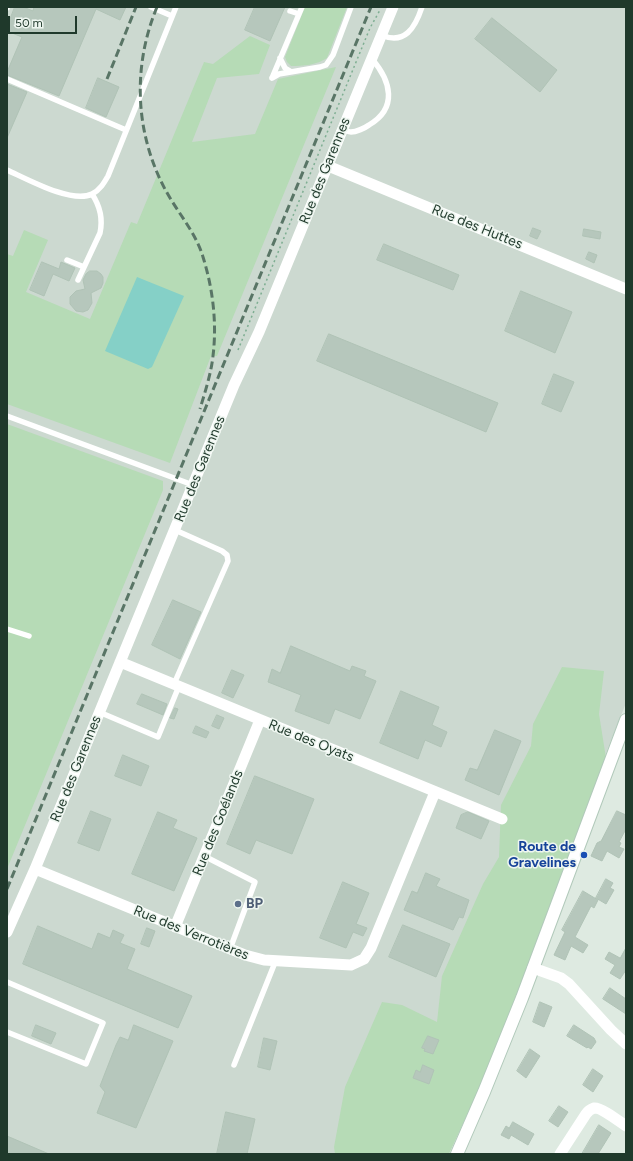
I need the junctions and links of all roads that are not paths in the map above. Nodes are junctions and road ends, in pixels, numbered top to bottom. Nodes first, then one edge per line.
1 (151, 7) edge
2 (176, 7) edge
3 (302, 7) edge
4 (351, 7) edge
5 (393, 7) edge
6 (422, 7) edge
7 (290, 11) dead end
8 (299, 14) junction
9 (172, 16) junction
10 (381, 35) junction
11 (280, 58) junction
12 (371, 59) junction
13 (290, 71) junction
14 (7, 79) edge
15 (342, 129) junction
16 (126, 130) junction
17 (328, 166) junction
18 (7, 170) edge
19 (92, 194) junction
20 (68, 260) dead end
21 (84, 267) junction
22 (78, 280) dead end
23 (626, 289) edge
24 (7, 416) edge
25 (194, 485) junction
26 (175, 530) junction
27 (7, 629) edge
28 (29, 636) dead end
29 (120, 662) junction
30 (177, 685) junction
31 (99, 712) junction
32 (260, 720) junction
33 (626, 720) edge
34 (436, 792) junction
35 (502, 819) dead end
36 (204, 856) junction
37 (35, 869) junction
38 (175, 927) junction
39 (7, 932) edge
40 (230, 950) junction
41 (276, 960) junction
42 (533, 968) junction
43 (7, 982) edge
44 (7, 1032) edge
45 (626, 1044) edge
46 (234, 1065) dead end
47 (626, 1126) edge
48 (457, 1154) edge
49 (560, 1154) edge

1 - 9 lane
2 - 9 lane
3 - 8 lane
4 - 13 lane
5 - 10 street, Rue des Garennes
6 - 10 lane
7 - 8 lane
8 - 11 lane
9 - 16 lane
10 - 12 street, Rue des Garennes
11 - 13 lane
11 - 13 lane
12 - 15 street, Rue des Garennes
12 - 15 lane
14 - 16 lane
15 - 17 street, Rue des Garennes
16 - 19 lane
17 - 23 street, Rue des Huttes
17 - 25 street, Rue des Garennes
18 - 19 lane
19 - 21 lane
20 - 21 lane
21 - 22 lane
24 - 25 lane
25 - 26 street, Rue des Garennes
26 - 29 street, Rue des Garennes
26 - 30 lane
27 - 28 lane
29 - 30 street, Rue des Oyats
29 - 31 street, Rue des Garennes
30 - 31 lane
30 - 32 street, Rue des Oyats
31 - 37 street, Rue des Garennes
32 - 34 street, Rue des Oyats
32 - 36 street, Rue des Goélands
33 - 42 main road
34 - 35 street, Rue des Oyats
34 - 41 street, Rue des Verrotières
36 - 38 street, Rue des Goélands
36 - 40 lane
37 - 38 street, Rue des Verrotières
37 - 39 street, Rue des Garennes
38 - 40 street, Rue des Verrotières
40 - 41 street, Rue des Verrotières
41 - 46 lane
42 - 45 street
42 - 48 main road
43 - 44 lane
47 - 49 street

